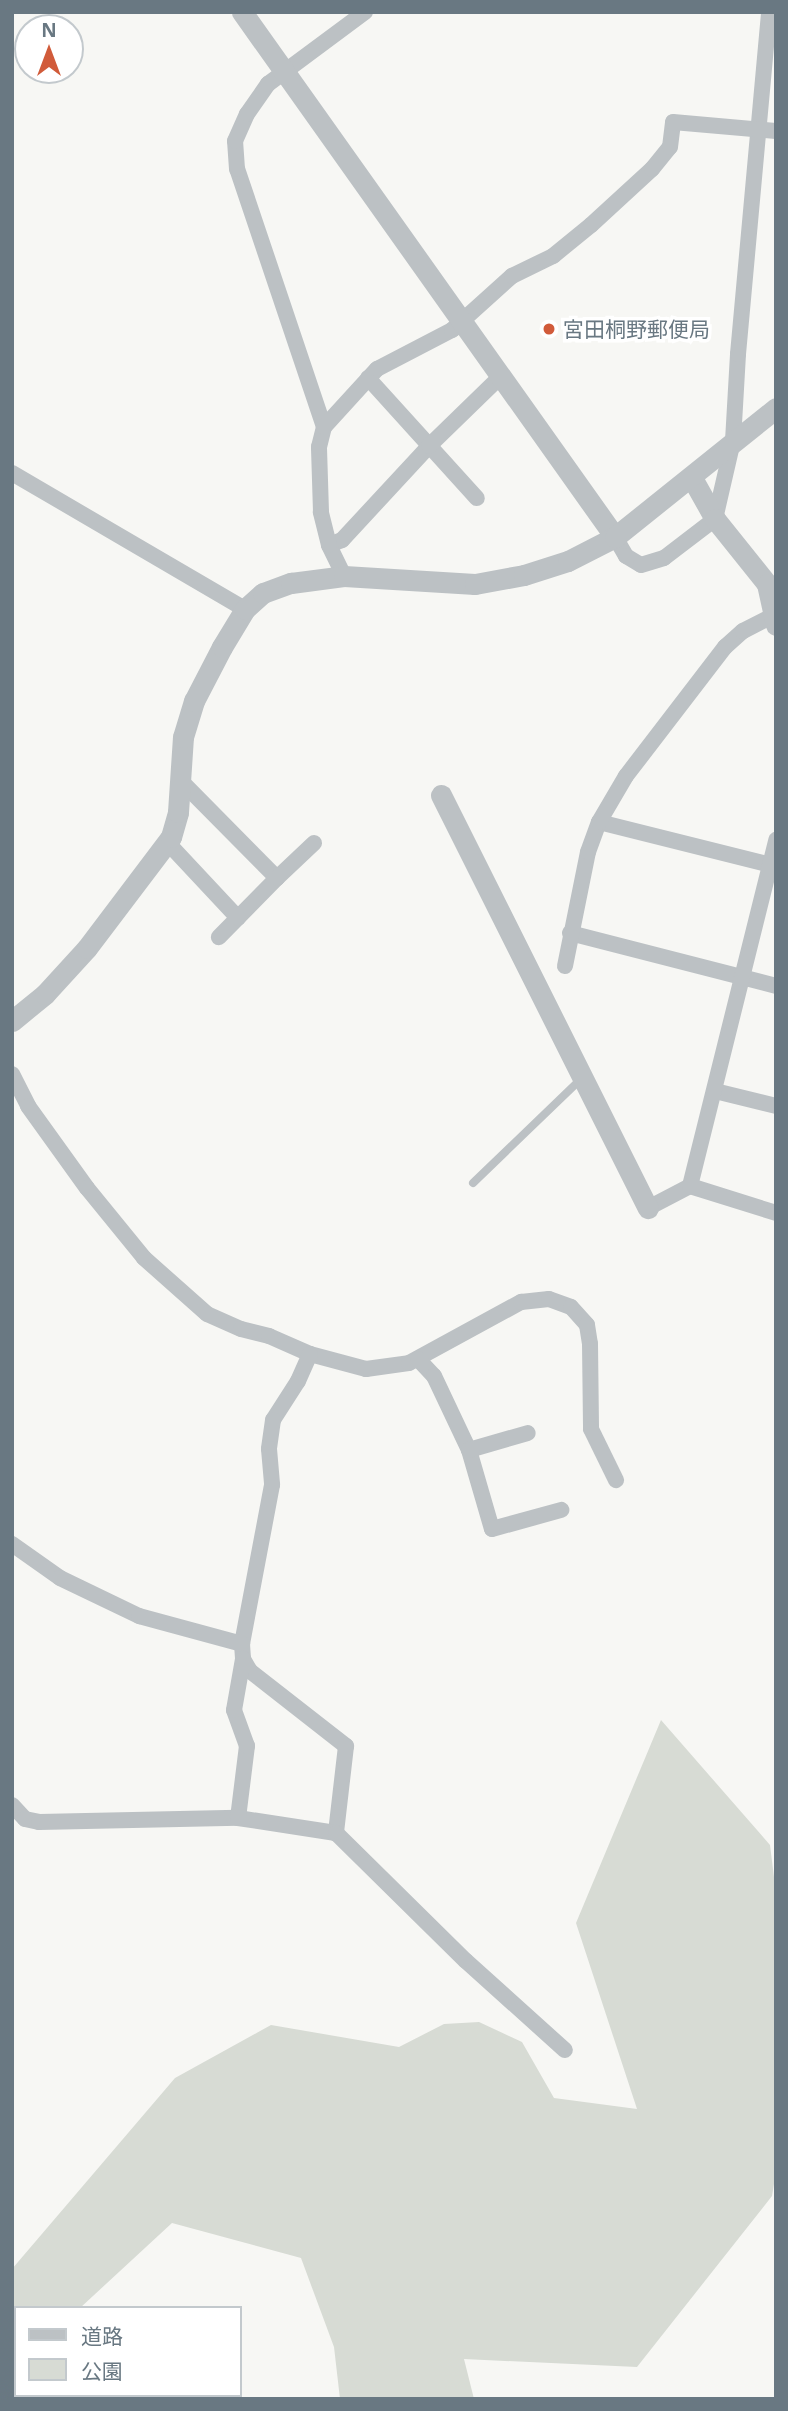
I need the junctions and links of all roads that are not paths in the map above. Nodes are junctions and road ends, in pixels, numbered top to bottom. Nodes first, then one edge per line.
1 (242, 12) edge
2 (365, 12) edge
3 (769, 12) edge
4 (770, 61) edge
5 (284, 71) junction
6 (768, 130) edge
7 (462, 322) junction
8 (500, 377) junction
9 (368, 378) junction
10 (776, 408) edge
11 (324, 427) junction
12 (733, 441) junction
13 (429, 446) junction
14 (12, 473) edge
15 (692, 478) junction
16 (477, 498) dead end
17 (715, 519) junction
18 (615, 537) junction
19 (329, 545) junction
20 (344, 576) junction
21 (246, 609) junction
22 (775, 620) edge
23 (180, 780) junction
24 (441, 795) dead end
25 (598, 822) junction
26 (776, 840) edge
27 (167, 842) junction
28 (314, 843) dead end
29 (773, 865) edge
30 (276, 878) junction
31 (237, 918) junction
32 (570, 933) junction
33 (219, 937) dead end
34 (565, 966) dead end
35 (741, 977) junction
36 (776, 986) edge
37 (12, 1021) edge
38 (12, 1074) edge
39 (583, 1077) junction
40 (715, 1091) junction
41 (776, 1106) edge
42 (473, 1183) dead end
43 (690, 1186) junction
44 (648, 1208) joint
45 (776, 1213) edge
46 (310, 1354) junction
47 (418, 1359) junction
48 (528, 1433) dead end
49 (469, 1450) junction
50 (616, 1480) dead end
51 (561, 1510) dead end
52 (12, 1544) edge
53 (242, 1651) junction
54 (12, 1805) edge
55 (237, 1818) junction
56 (336, 1833) junction
57 (565, 2050) dead end

1 - 5 street
2 - 5 street
3 - 4 street
4 - 6 street
5 - 7 street
5 - 11 street
6 - 7 street
6 - 12 street
7 - 8 street
7 - 9 street
8 - 13 street
8 - 18 street
9 - 11 street
9 - 13 street
10 - 12 street
11 - 19 street
12 - 15 street
12 - 17 street
13 - 16 street
13 - 19 street
14 - 21 street
15 - 17 street
15 - 18 street
17 - 18 street
17 - 22 street
18 - 20 street
19 - 20 street
20 - 21 street
21 - 23 street
22 - 25 street
23 - 27 street
23 - 30 street
24 - 39 street
25 - 29 street
25 - 32 street
26 - 29 street
27 - 31 street
27 - 37 street
28 - 30 street
29 - 35 street
30 - 31 street
31 - 33 street
32 - 34 street
32 - 35 street
35 - 36 street
35 - 40 street
38 - 46 street
39 - 42 lane
39 - 44 street
40 - 41 street
40 - 43 street
43 - 44 street
43 - 45 street
46 - 47 street
46 - 53 street
47 - 49 street
47 - 50 street
48 - 49 street
49 - 51 street
52 - 53 street
53 - 55 street
53 - 56 street
54 - 55 street
55 - 56 street
56 - 57 street

